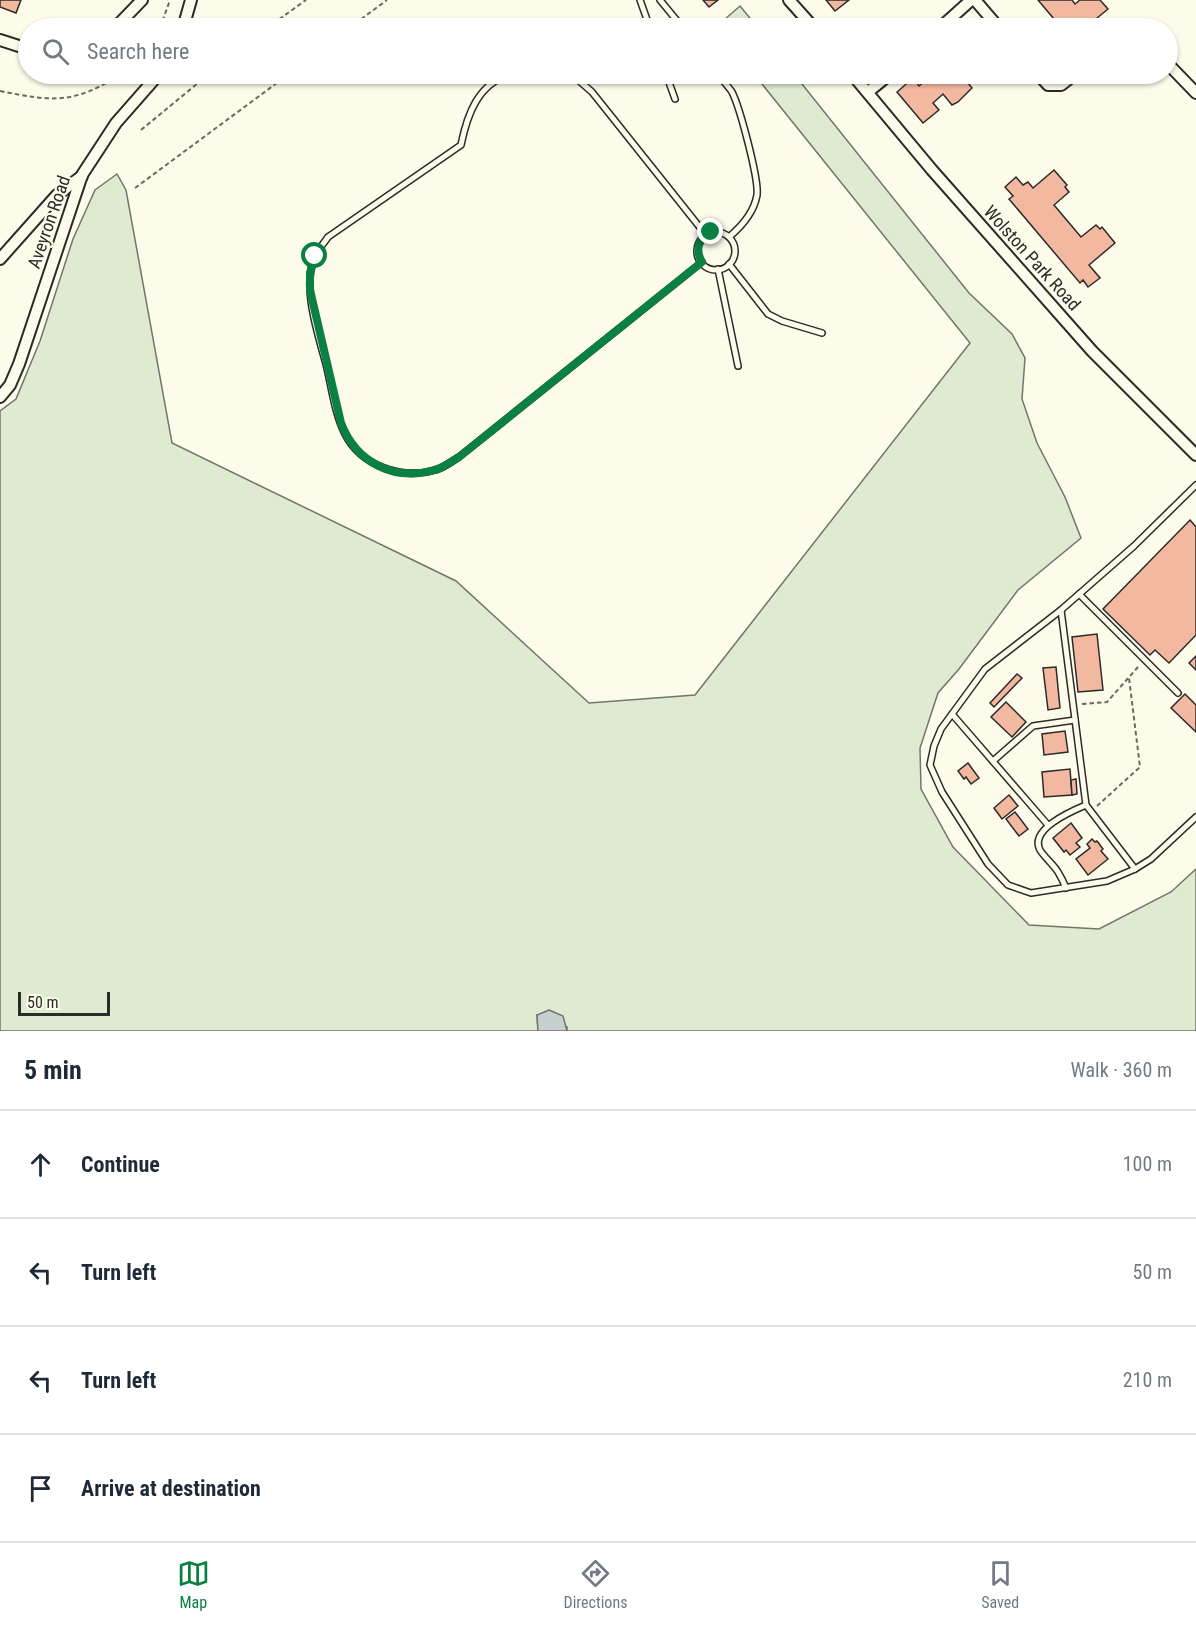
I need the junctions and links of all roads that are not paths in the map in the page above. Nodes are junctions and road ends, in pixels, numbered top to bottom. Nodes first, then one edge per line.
1 (142, 0) edge
2 (191, 0) edge
3 (640, 0) edge
4 (660, 0) edge
5 (789, 0) edge
6 (973, 0) edge
7 (125, 18) edge
8 (186, 18) edge
9 (646, 18) edge
10 (675, 18) edge
11 (805, 18) edge
12 (952, 18) edge
13 (990, 18) edge
14 (0, 40) edge
15 (18, 46) edge
16 (1178, 75) edge
17 (150, 84) edge
18 (490, 84) edge
19 (583, 84) edge
20 (670, 84) edge
21 (725, 84) edge
22 (861, 84) edge
23 (878, 84) edge
24 (1047, 84) edge
25 (1062, 84) edge
26 (868, 92) junction
27 (1196, 93) edge
28 (675, 99) dead end
29 (82, 175) junction
30 (706, 235) junction
31 (729, 237) junction
32 (0, 259) edge
33 (702, 262) junction
34 (729, 264) junction
35 (718, 269) junction
36 (822, 333) dead end
37 (738, 366) dead end
38 (0, 397) edge
39 (1196, 455) edge
40 (1196, 485) edge
41 (1079, 594) junction
42 (1061, 610) junction
43 (1178, 693) dead end
44 (952, 714) junction
45 (1075, 720) junction
46 (993, 761) junction
47 (1086, 805) junction
48 (1196, 817) edge
49 (1048, 825) junction
50 (1135, 869) junction
51 (1066, 888) junction

1 - 7 street
2 - 8 street
3 - 9 lane
4 - 10 lane
5 - 11 street
6 - 12 street
6 - 13 street
14 - 15 street
16 - 27 street
17 - 29 street, Aveyron Road
18 - 33 lane
19 - 30 lane
20 - 28 lane
21 - 31 lane
22 - 26 street, Wolston Park Road
23 - 26 street
24 - 25 street
26 - 39 street, Wolston Park Road
29 - 32 street
29 - 38 street, Aveyron Road
30 - 31 lane
30 - 33 lane
31 - 34 lane
33 - 35 lane
34 - 35 lane
34 - 36 lane
35 - 37 lane
40 - 41 lane
41 - 42 lane
41 - 43 lane
42 - 44 lane
42 - 45 lane
44 - 46 lane
44 - 51 lane
45 - 46 lane
45 - 47 lane
46 - 49 lane
47 - 49 lane
47 - 50 lane
48 - 50 lane
49 - 51 lane
50 - 51 lane

